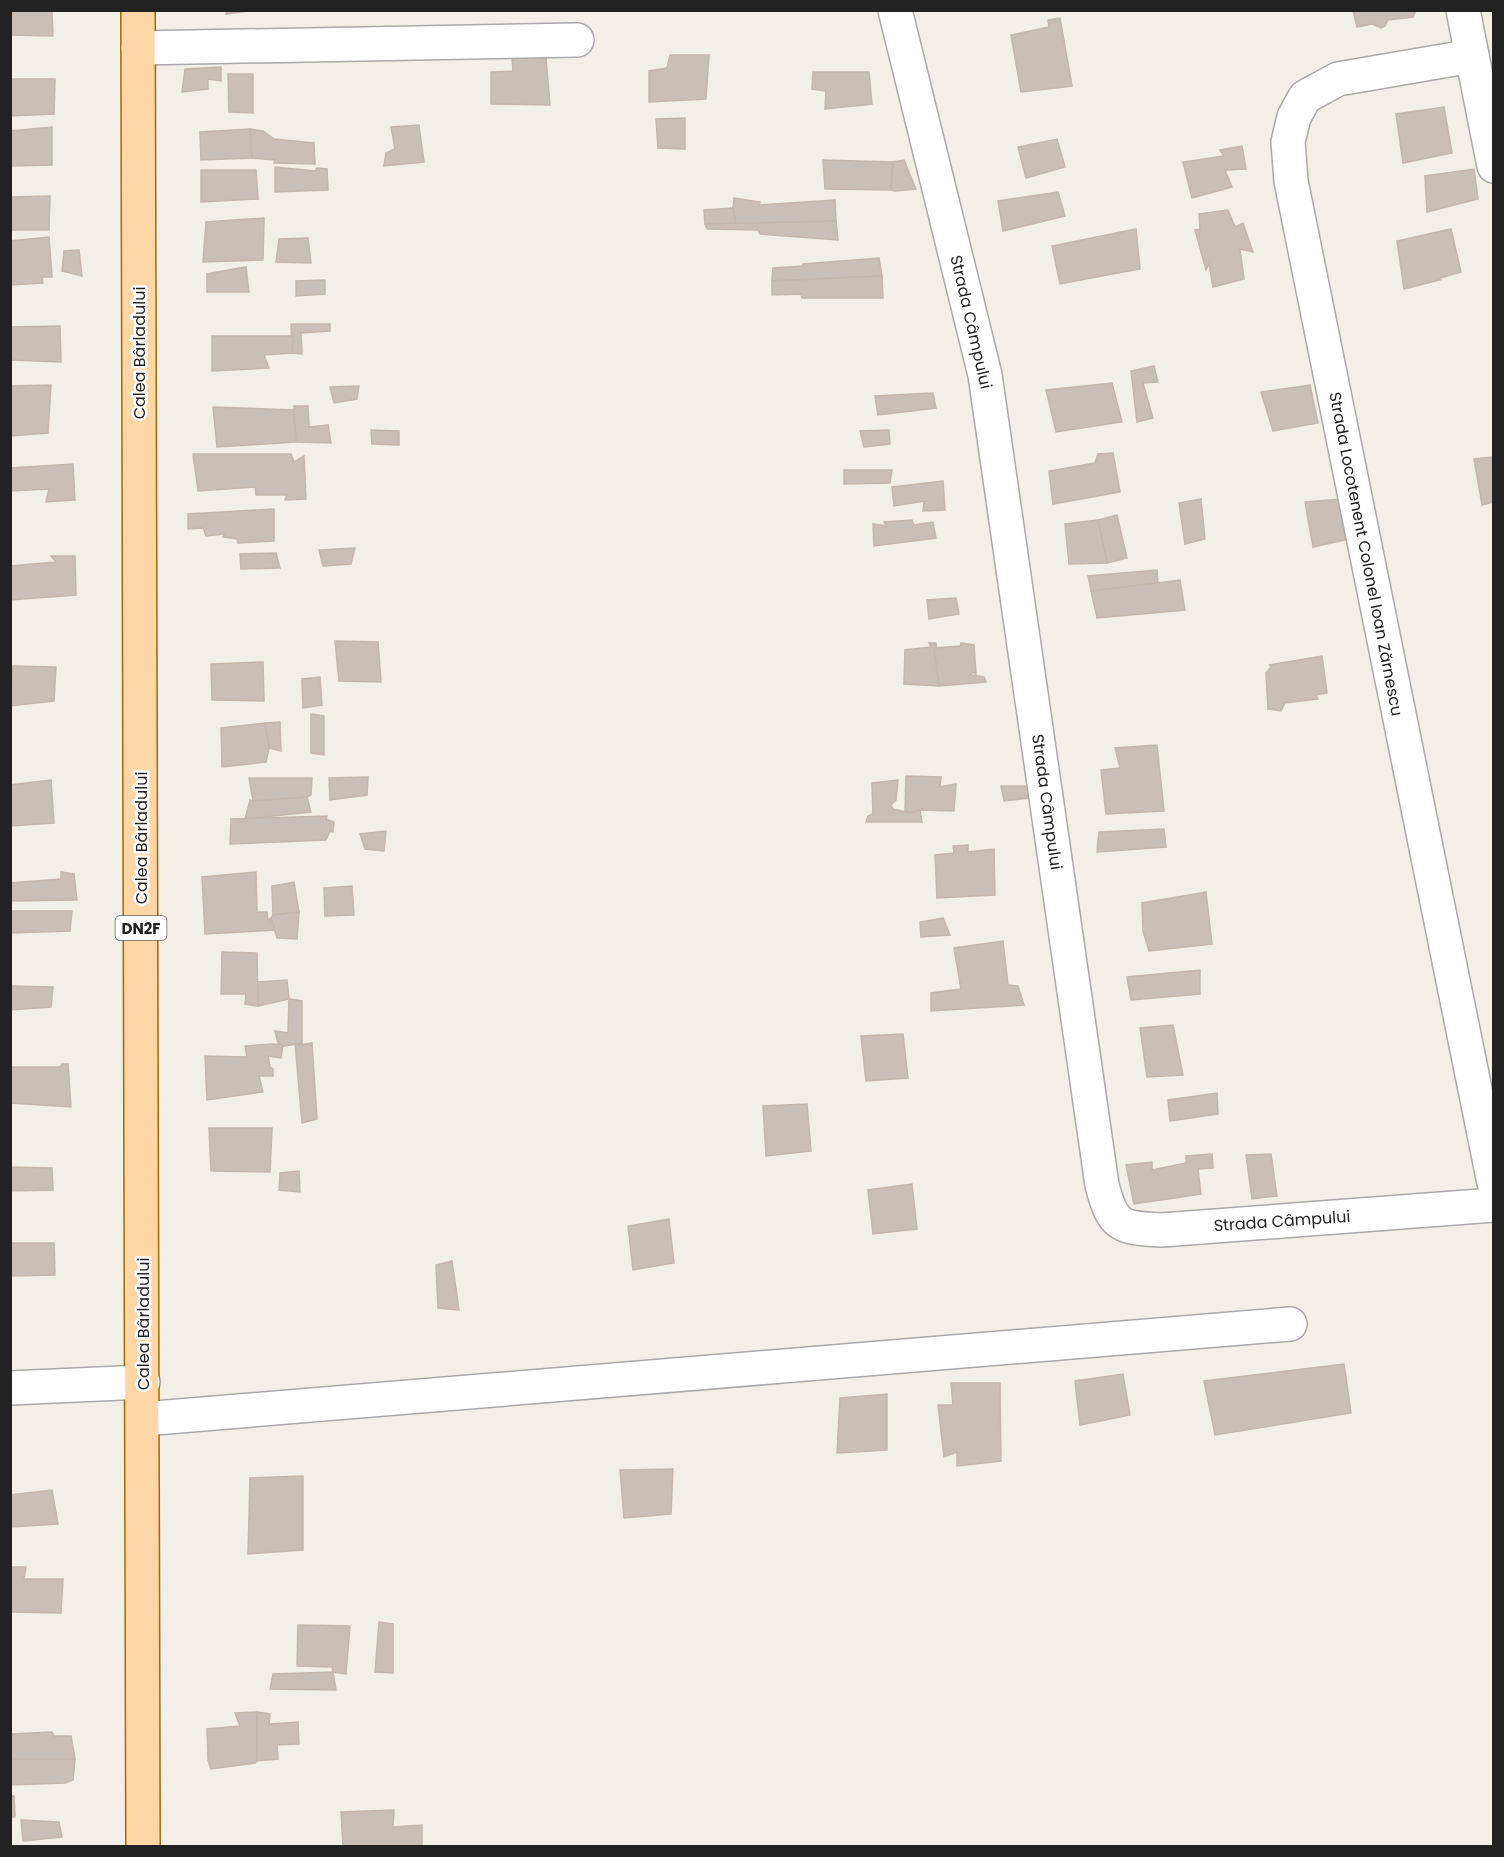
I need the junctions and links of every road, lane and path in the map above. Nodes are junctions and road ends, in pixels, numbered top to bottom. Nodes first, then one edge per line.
1 (138, 10) edge
2 (896, 10) edge
3 (1463, 10) edge
4 (576, 40) dead end
5 (138, 48) junction
6 (1472, 56) junction
7 (1494, 166) edge
8 (1494, 1183) edge
9 (1494, 1205) edge
10 (1290, 1324) dead end
11 (143, 1382) junction
12 (10, 1388) edge
13 (143, 1419) junction
14 (143, 1846) edge

1 - 5 main road, Calea Bârladului / DN2F
2 - 9 street, Strada Câmpului
3 - 6 street
4 - 5 street
5 - 11 main road, Calea Bârladului / DN2F
6 - 7 street
6 - 8 street, Strada Locotenent Colonel Ioan Zărnescu
10 - 13 street
11 - 12 street
11 - 13 main road, Calea Bârladului / DN2F
13 - 14 main road, Calea Bârladului / DN2F

